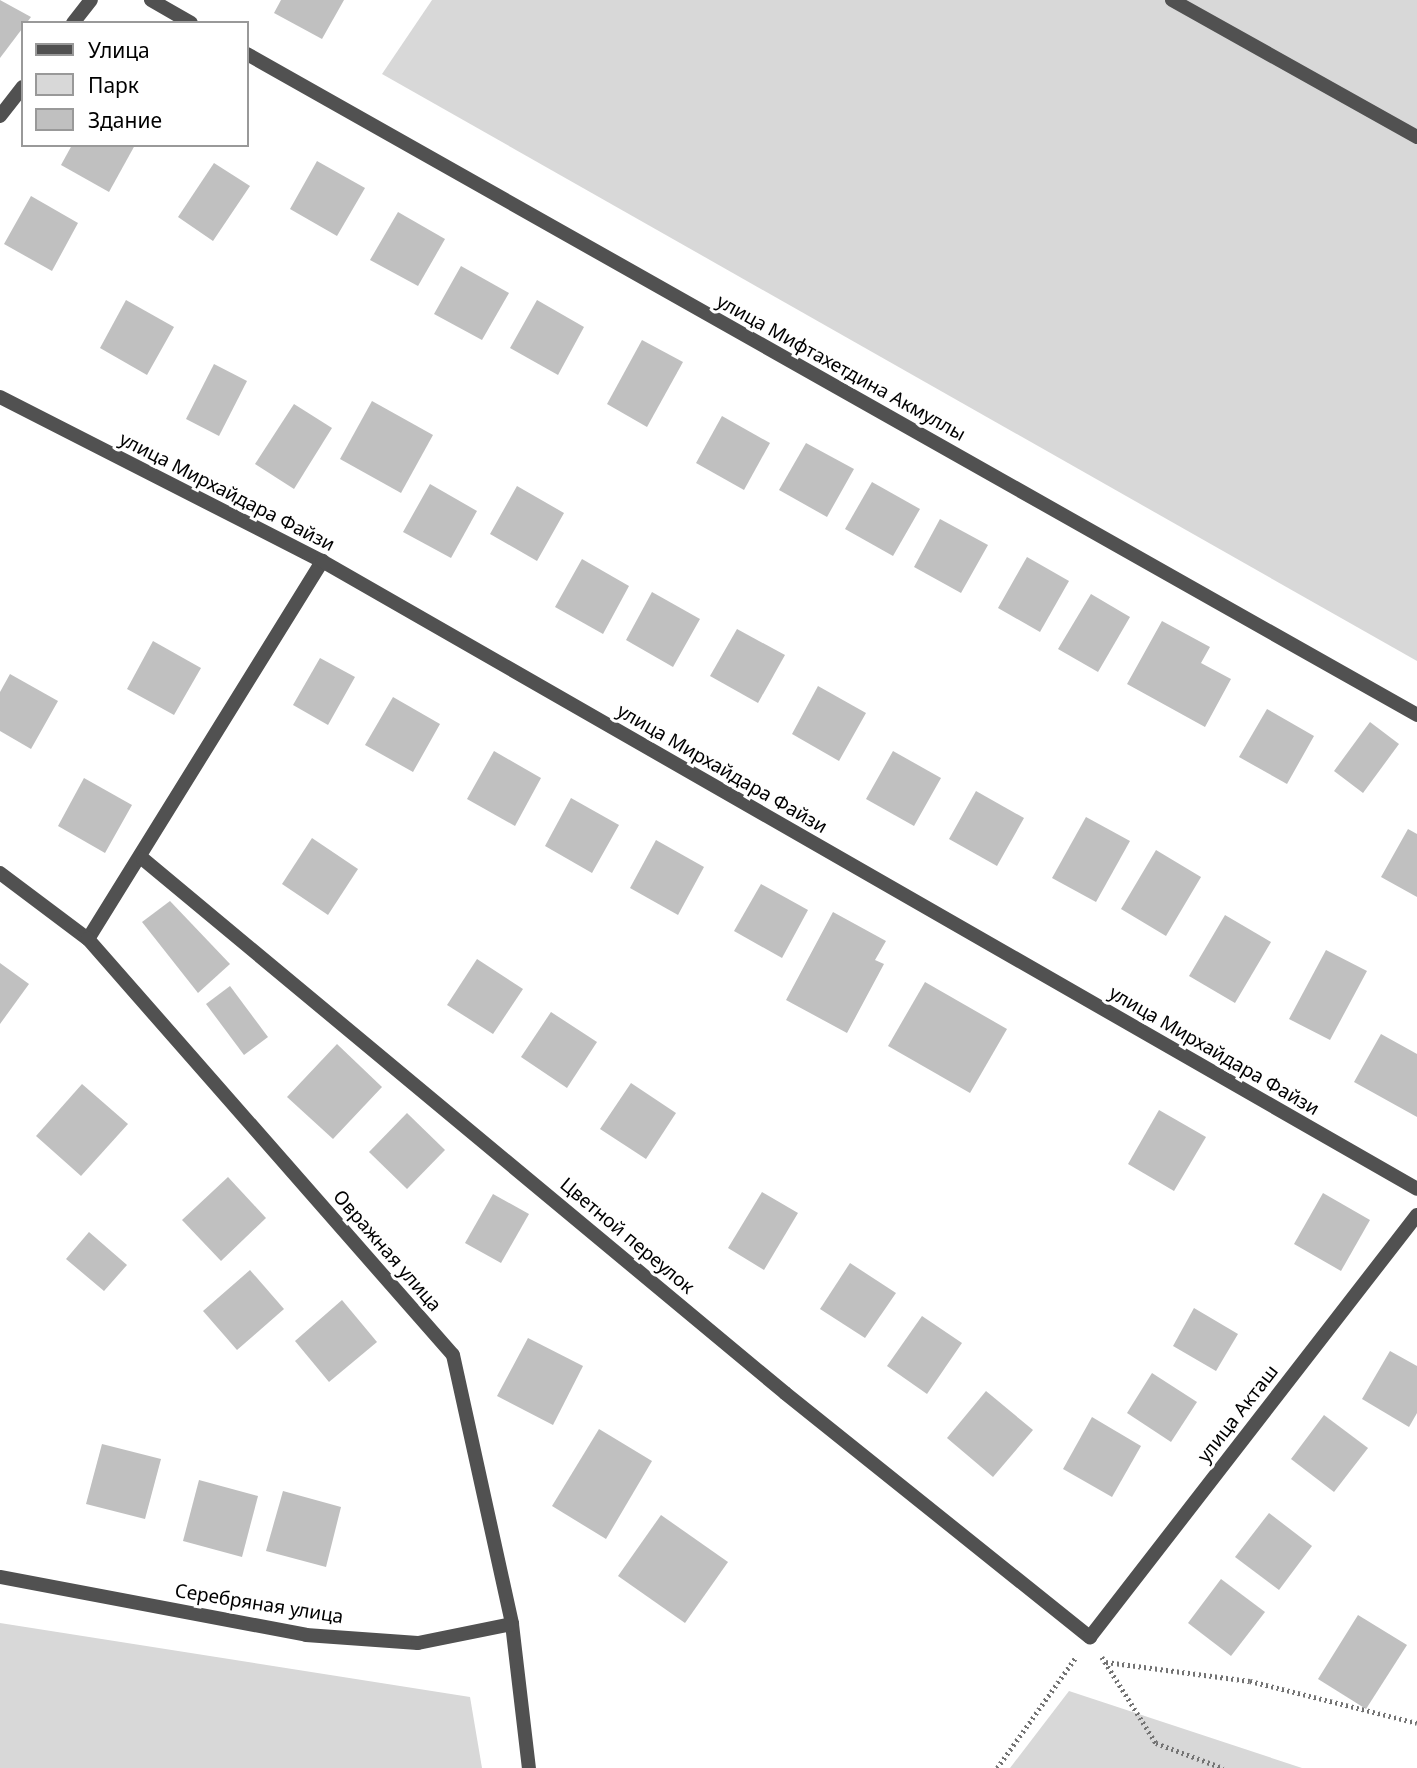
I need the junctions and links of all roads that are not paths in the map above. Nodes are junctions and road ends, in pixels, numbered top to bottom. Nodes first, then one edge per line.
1 (91, 0) edge
2 (151, 0) edge
3 (1172, 0) edge
4 (75, 21) edge
5 (188, 21) edge
6 (248, 55) edge
7 (21, 90) edge
8 (0, 116) edge
9 (1417, 137) edge
10 (0, 397) edge
11 (322, 561) junction
12 (1417, 715) edge
13 (143, 859) junction
14 (0, 873) edge
15 (88, 939) junction
16 (1417, 1189) edge
17 (1417, 1215) edge
18 (0, 1577) edge
19 (512, 1624) junction
20 (1090, 1637) joint
21 (529, 1768) edge

1 - 4 street
2 - 5 street
3 - 9 street
6 - 12 street, улица Мифтахетдина Акмуллы
7 - 8 street
10 - 11 street, улица Мирхайдара Файзи
11 - 13 street
11 - 16 street, улица Мирхайдара Файзи
13 - 15 street
13 - 20 street, Цветной переулок
14 - 15 street, Овражная улица
15 - 19 street, Овражная улица
17 - 20 street, улица Акташ
18 - 19 street, Серебряная улица
19 - 21 street, Овражная улица

